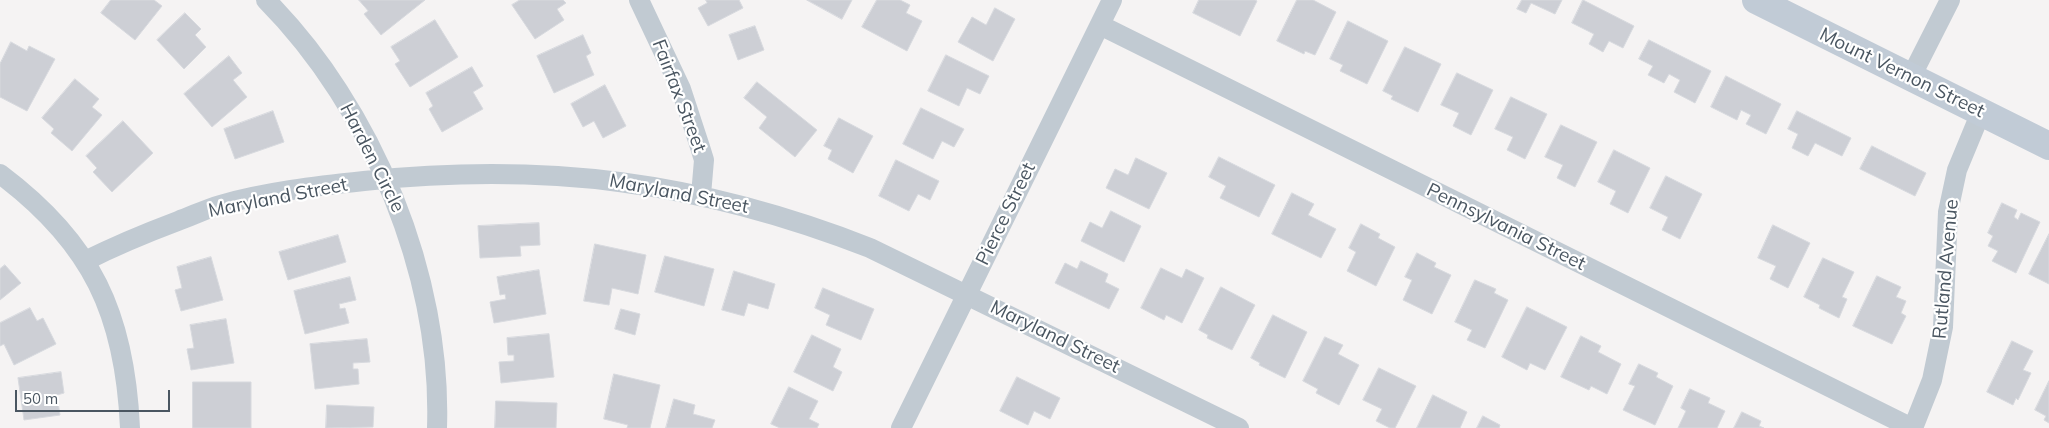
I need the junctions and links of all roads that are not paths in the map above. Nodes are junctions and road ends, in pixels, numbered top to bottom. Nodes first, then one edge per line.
1 (266, 0) edge
2 (640, 0) edge
3 (1112, 0) edge
4 (1756, 0) edge
5 (1950, 0) edge
6 (1100, 25) junction
7 (1911, 77) junction
8 (1981, 112) junction
9 (2049, 146) edge
10 (0, 174) edge
11 (386, 179) junction
12 (701, 195) junction
13 (85, 261) junction
14 (966, 294) junction
15 (130, 428) edge
16 (436, 428) edge
17 (901, 428) edge
18 (1238, 428) edge
19 (1913, 428) edge

1 - 11 street, Harden Circle
2 - 12 street, Fairfax Street
3 - 6 street, Pierce Street
4 - 7 street, Mount Vernon Street
5 - 7 street
6 - 14 street, Pierce Street
6 - 19 street, Pennsylvania Street
7 - 8 street, Mount Vernon Street
8 - 9 street, Mount Vernon Street
8 - 19 street, Rutland Avenue
10 - 13 street
11 - 12 street, Maryland Street
11 - 13 street, Maryland Street
11 - 16 street, Harden Circle
12 - 14 street, Maryland Street
13 - 15 street
14 - 17 street, Pierce Street
14 - 18 street, Maryland Street

